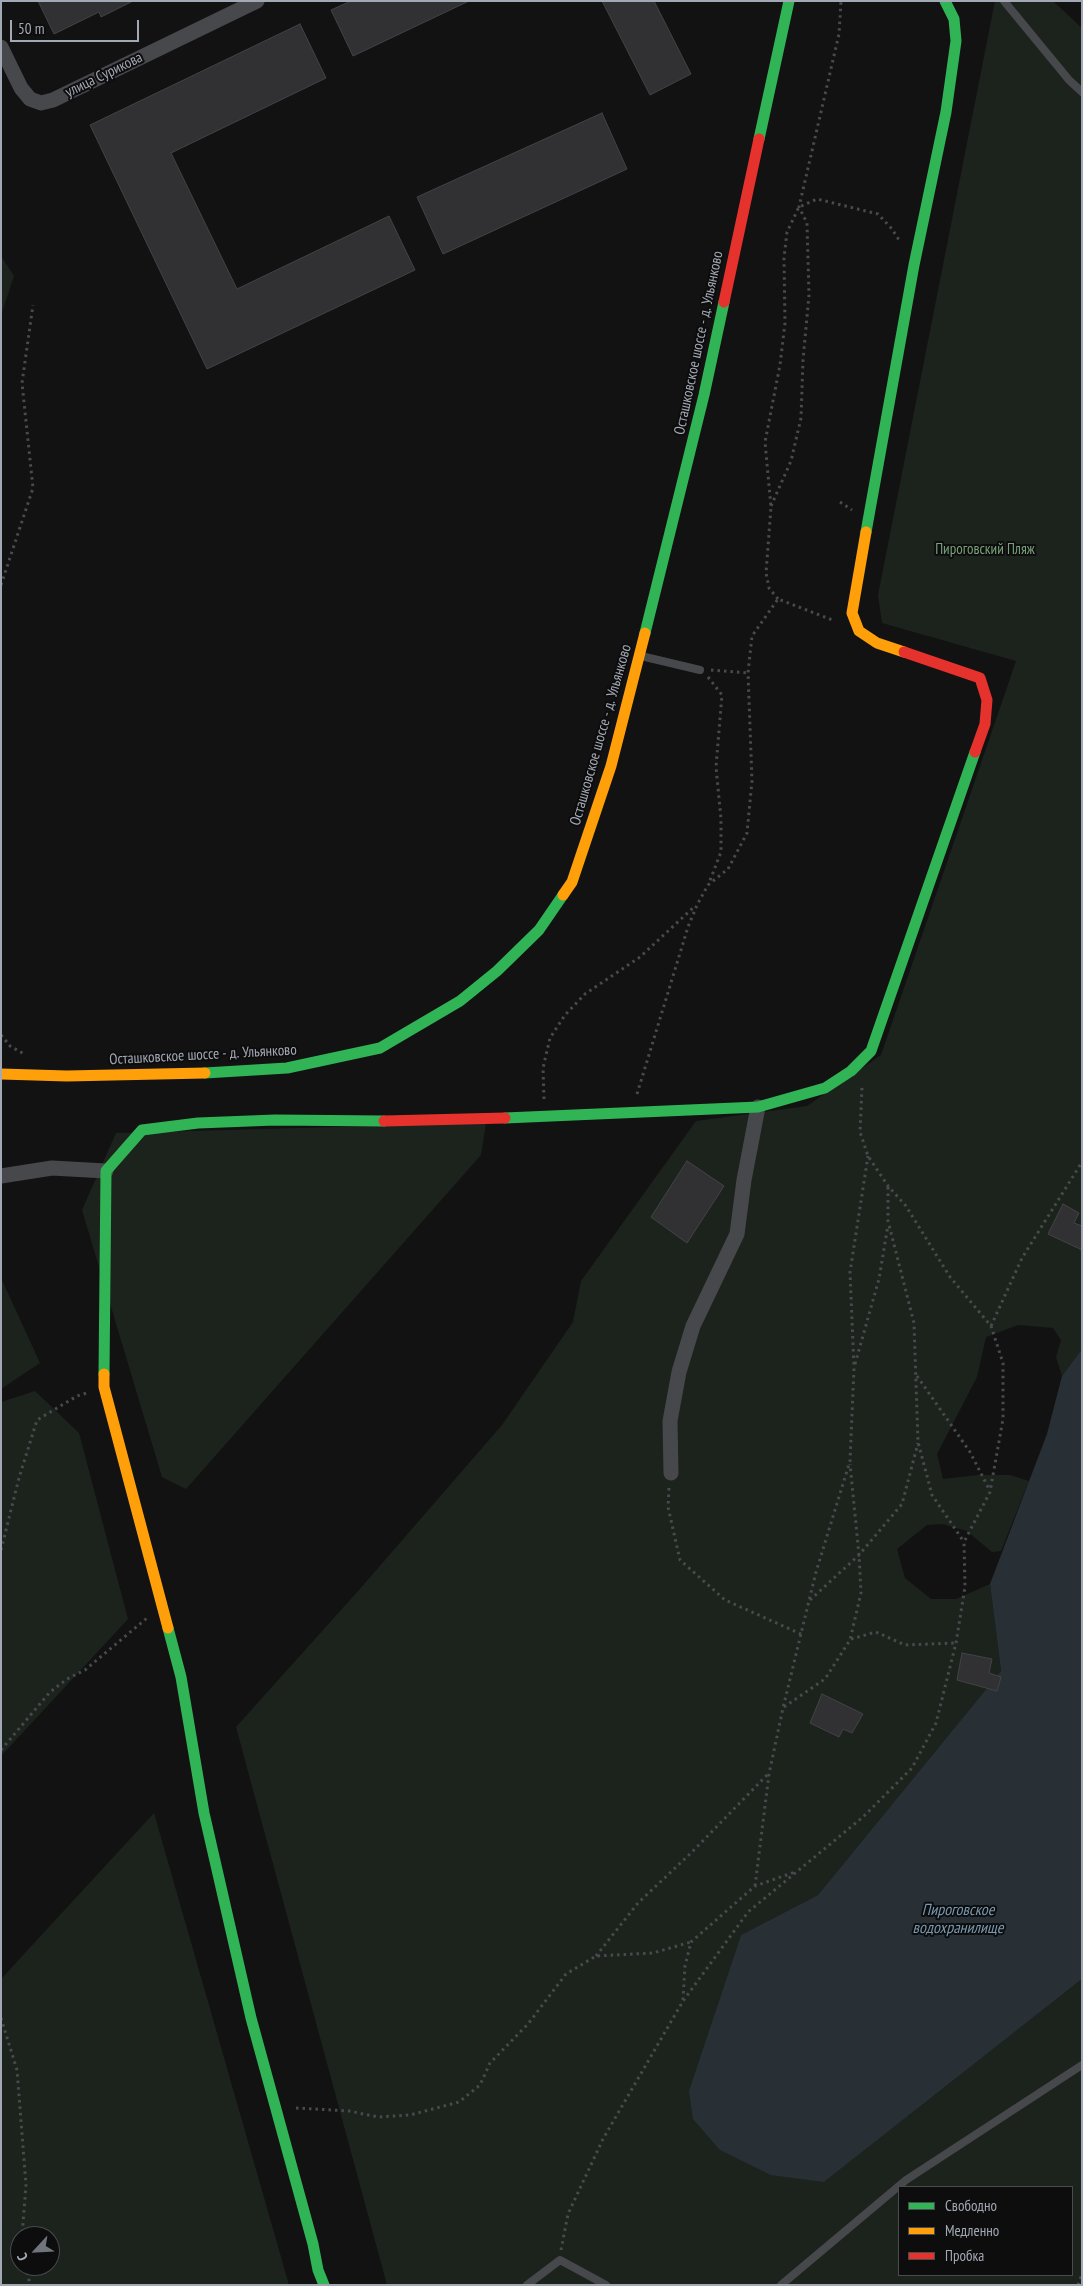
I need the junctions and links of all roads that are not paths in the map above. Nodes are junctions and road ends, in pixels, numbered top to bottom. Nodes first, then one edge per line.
1 (257, 1) edge
2 (789, 1) edge
3 (945, 1) edge
4 (1004, 1) edge
5 (1, 47) edge
6 (1082, 92) edge
7 (640, 655) junction
8 (700, 670) road end
9 (1, 1074) edge
10 (758, 1107) junction
11 (106, 1171) junction
12 (1, 1176) edge
13 (671, 1473) road end
14 (1082, 2065) edge
15 (899, 2186) edge
16 (898, 2187) edge
17 (324, 2285) edge
18 (526, 2285) edge
19 (606, 2285) edge
20 (781, 2285) edge

1 - 5 street, улица Сурикова
2 - 7 street, Осташковское шоссе - д. Ульянково
3 - 10 street
4 - 6 lane
7 - 8 lane
7 - 9 street, Осташковское шоссе - д. Ульянково
10 - 11 street
10 - 13 street
11 - 12 street
11 - 17 street
14 - 15 lane
16 - 20 lane
18 - 19 lane

